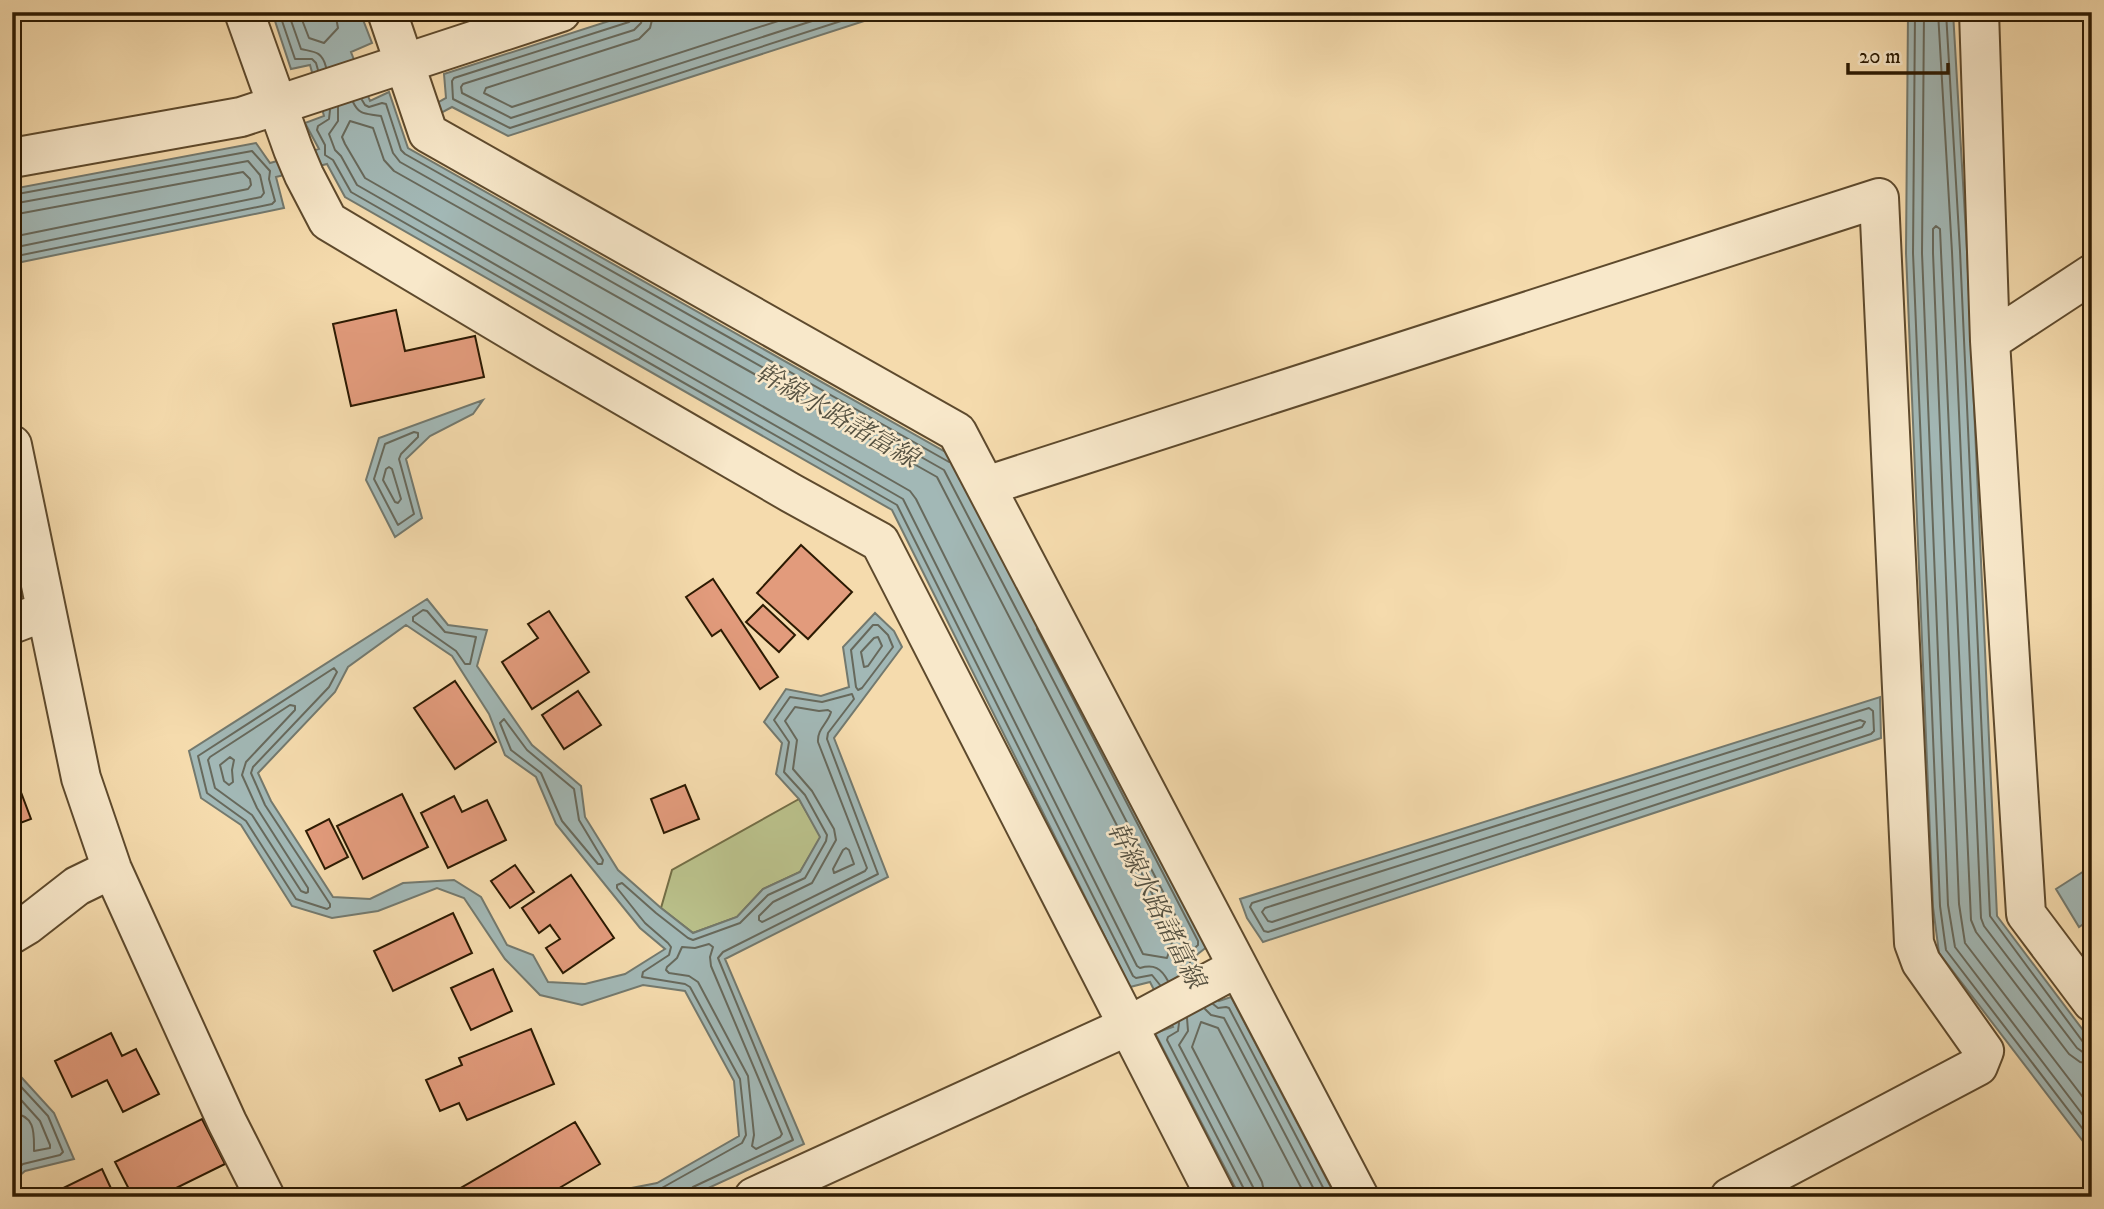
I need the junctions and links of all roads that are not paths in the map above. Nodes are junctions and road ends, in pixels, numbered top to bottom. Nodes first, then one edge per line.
1 (244, 12) edge
2 (387, 12) edge
3 (561, 12) edge
4 (1979, 12) edge
5 (389, 67) junction
6 (292, 99) junction
7 (12, 158) edge
8 (2092, 274) edge
9 (1990, 341) junction
10 (12, 445) edge
11 (986, 486) junction
12 (29, 618) edge
13 (112, 869) junction
14 (12, 934) edge
15 (2079, 958) edge
16 (1226, 973) junction
17 (2092, 1002) edge
18 (1143, 1018) junction
19 (265, 1197) edge
20 (754, 1197) edge
21 (1216, 1197) edge
22 (1359, 1197) edge
23 (1730, 1197) edge

1 - 6 street
2 - 5 street
3 - 5 street
4 - 9 street
5 - 6 street
5 - 11 street
6 - 7 street
6 - 18 street
8 - 9 street
9 - 15 street
10 - 12 street
11 - 16 street
11 - 23 street
12 - 13 street
13 - 14 street
13 - 19 street
15 - 17 street
16 - 18 street
16 - 22 street
18 - 20 street
18 - 21 street

